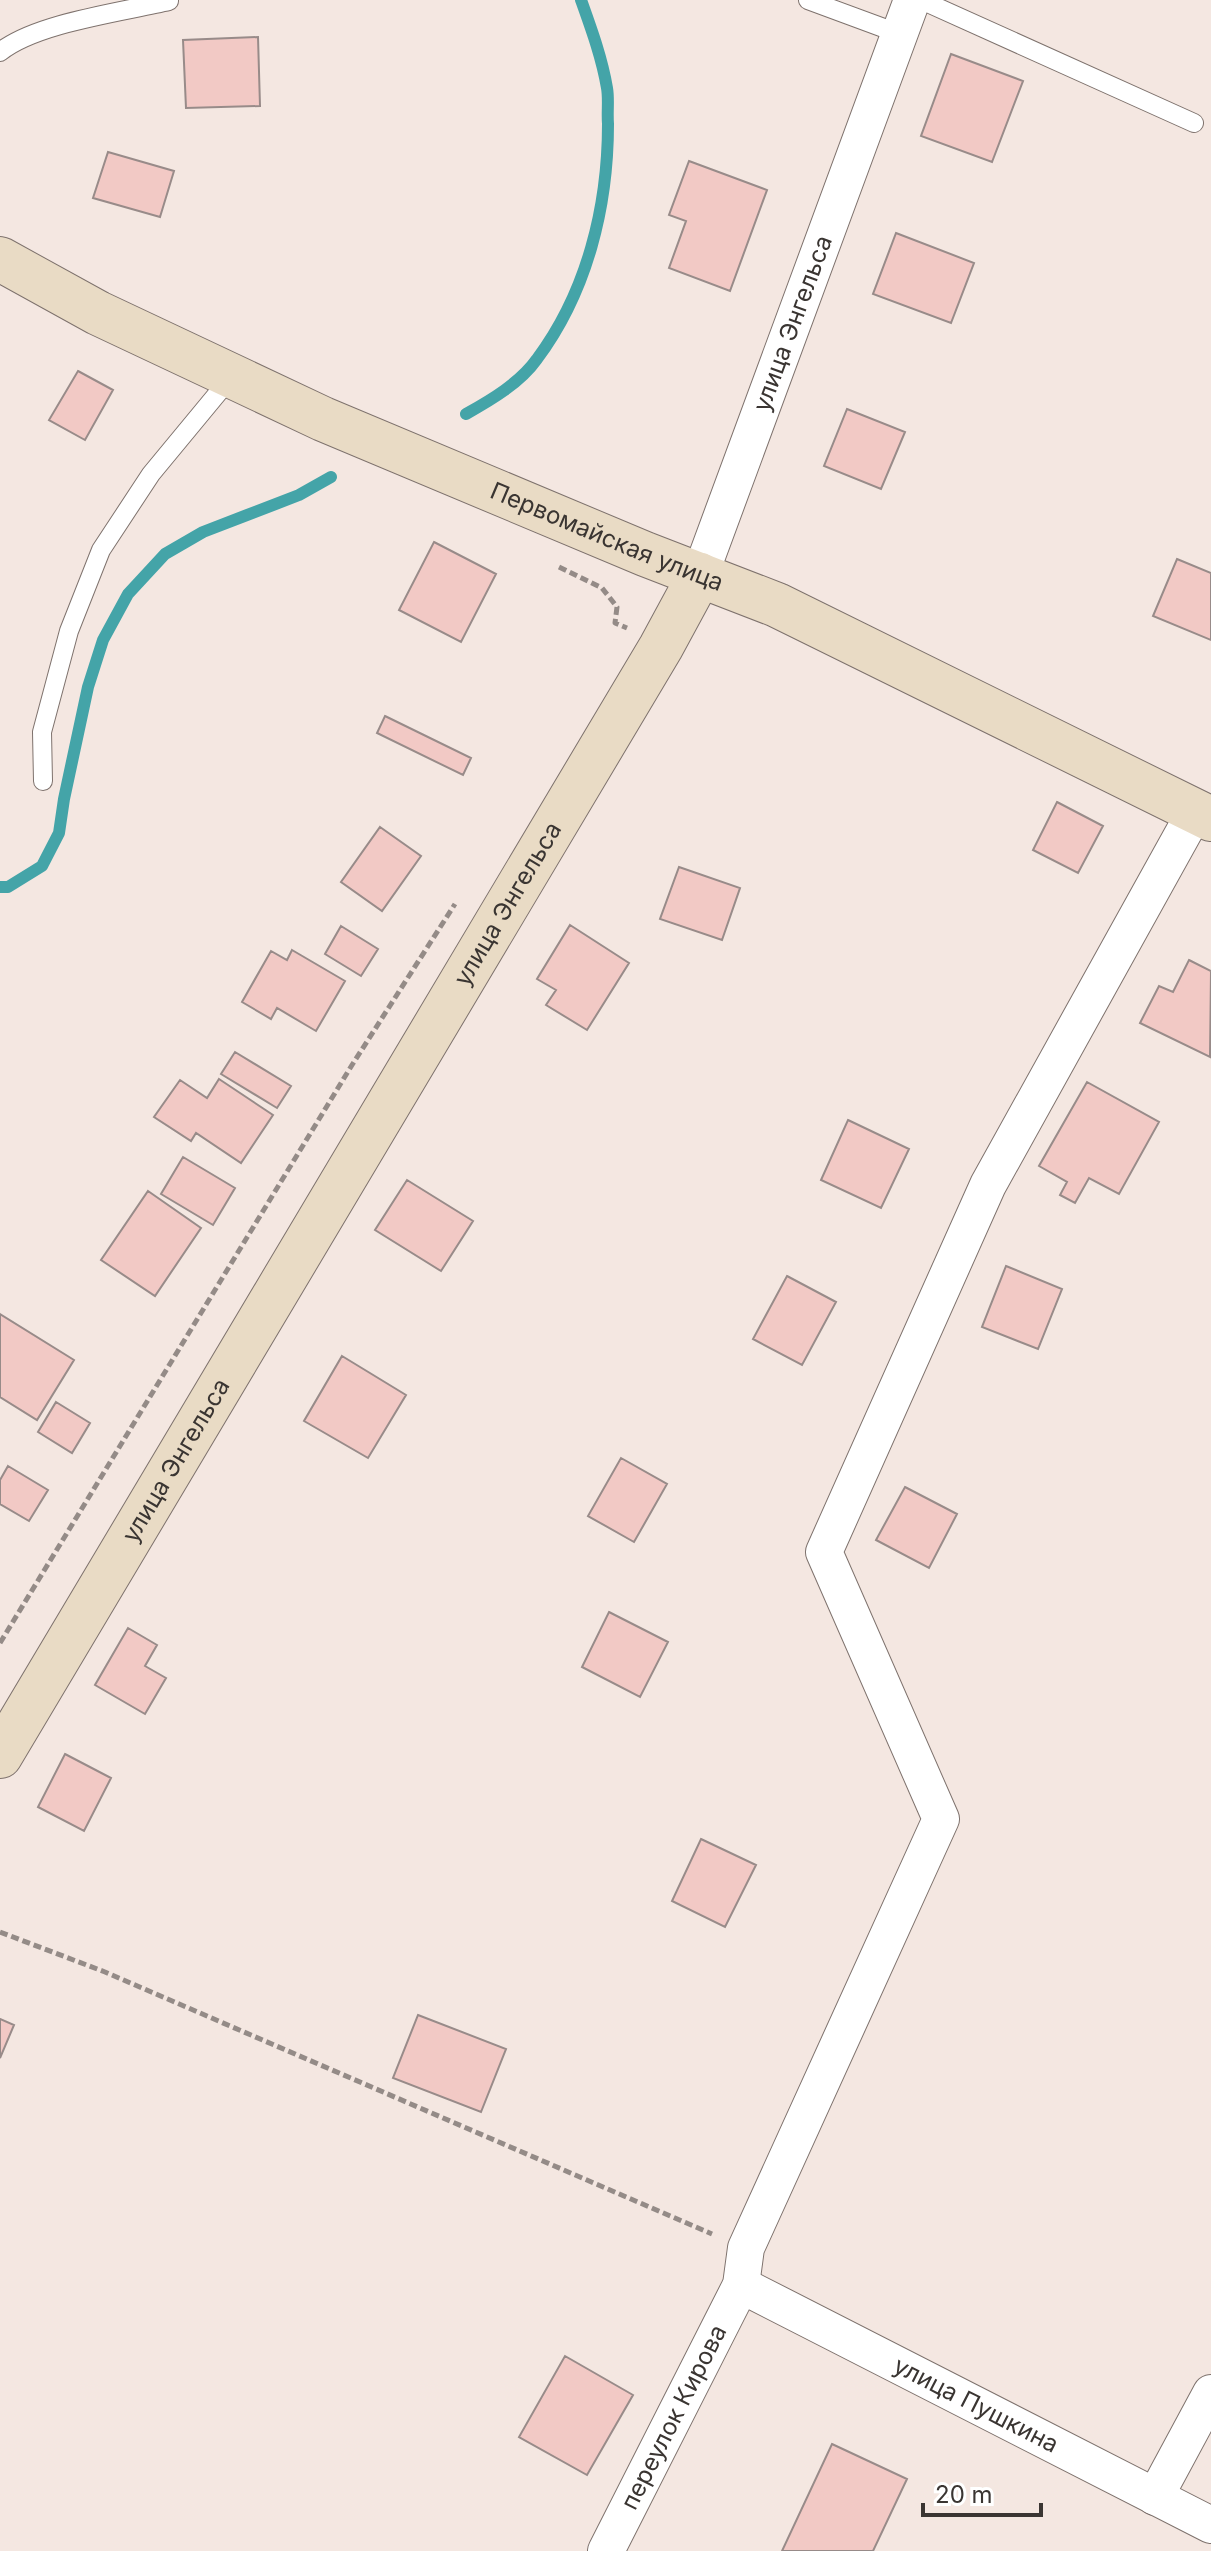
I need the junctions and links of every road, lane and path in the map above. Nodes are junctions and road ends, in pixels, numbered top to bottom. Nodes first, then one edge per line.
1 (808, 0) edge
2 (912, 0) edge
3 (921, 0) edge
4 (169, 1) edge
5 (900, 34) junction
6 (0, 52) edge
7 (1194, 123) dead end
8 (0, 259) edge
9 (232, 376) junction
10 (547, 562) dead end
11 (700, 575) junction
12 (631, 630) dead end
13 (43, 781) dead end
14 (1203, 816) edge
15 (462, 894) dead end
16 (0, 1643) edge
17 (1, 1752) edge
18 (0, 1932) edge
19 (746, 2248) junction
20 (741, 2285) junction
21 (1211, 2393) edge
22 (1155, 2497) junction
23 (1211, 2525) edge
24 (606, 2551) edge

1 - 5 lane
2 - 5 street, улица Энгельса
3 - 7 lane
4 - 6 lane
5 - 11 street, улица Энгельса
8 - 9 street, Первомайская улица
9 - 11 street, Первомайская улица
9 - 13 lane
10 - 12 path
11 - 14 street, Первомайская улица
11 - 17 street, улица Энгельса
14 - 19 street, переулок Кирова
15 - 16 path
18 - 19 path
19 - 20 street, переулок Кирова
20 - 22 street, улица Пушкина
20 - 24 street, переулок Кирова
21 - 22 street
22 - 23 street, улица Пушкина

